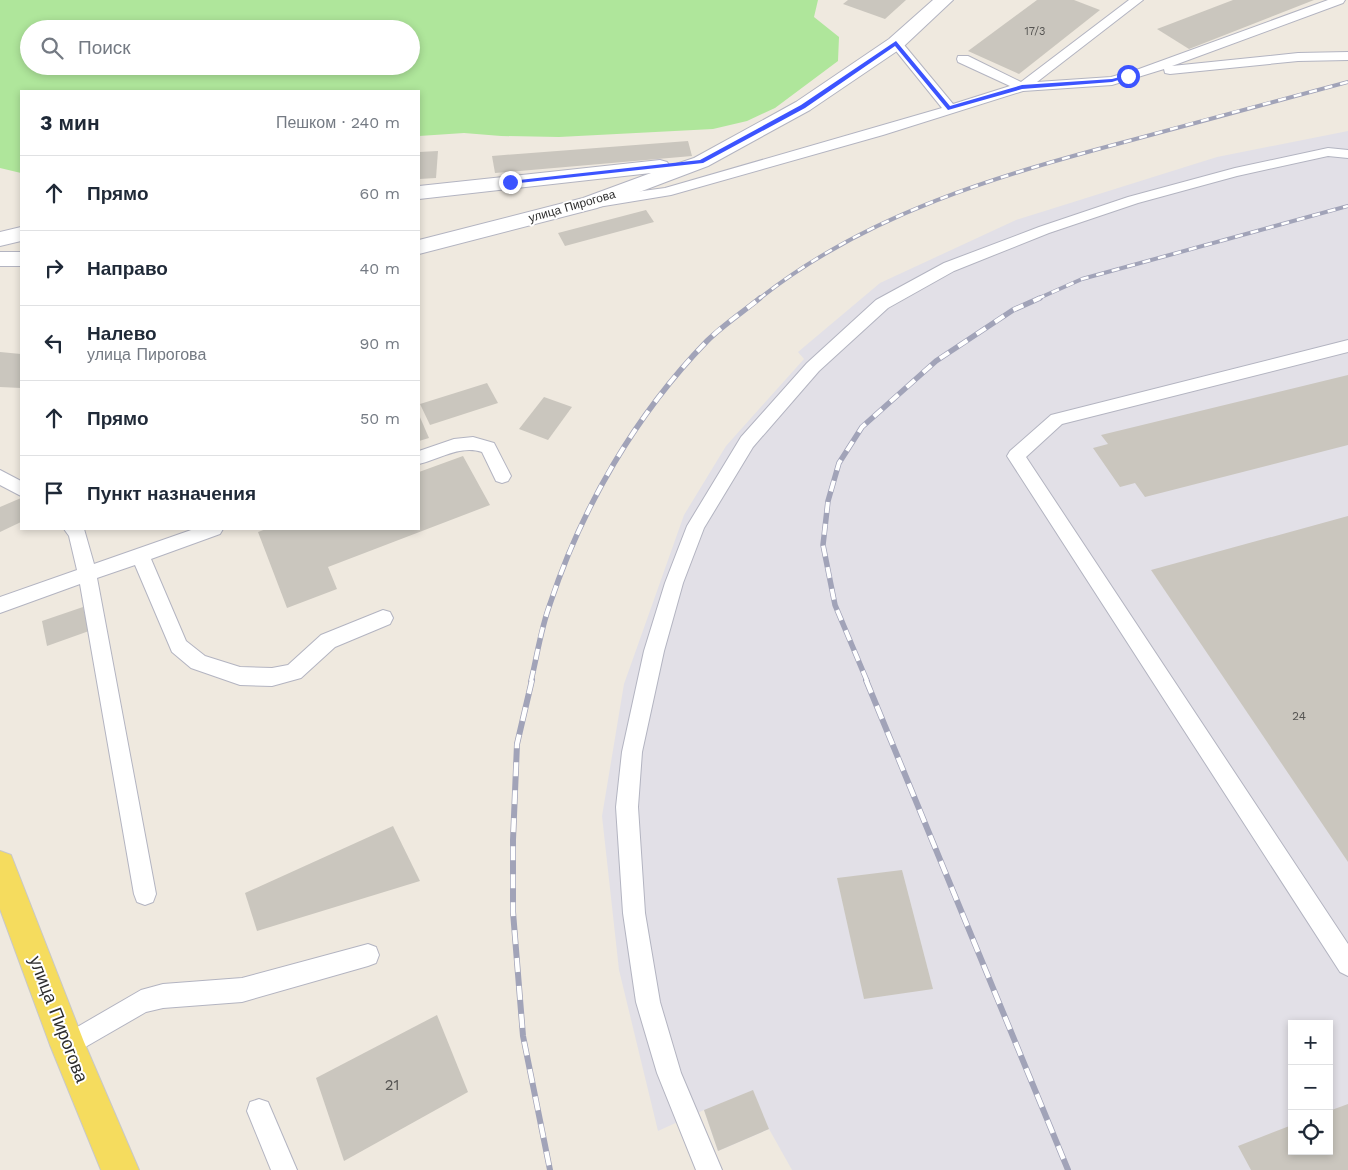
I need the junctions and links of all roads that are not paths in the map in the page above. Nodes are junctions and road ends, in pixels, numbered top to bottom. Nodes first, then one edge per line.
1 (944, 0) edge
2 (1137, 0) edge
3 (1338, 0) edge
4 (896, 43) junction
5 (1348, 56) edge
6 (963, 59) dead end
7 (1144, 72) junction
8 (1022, 87) junction
9 (948, 108) junction
10 (1348, 154) edge
11 (701, 162) junction
12 (420, 192) edge
13 (590, 204) junction
14 (20, 234) edge
15 (0, 239) edge
16 (420, 247) edge
17 (0, 259) edge
18 (20, 260) edge
19 (1348, 346) edge
20 (420, 458) edge
21 (502, 476) dead end
22 (0, 477) edge
23 (20, 488) edge
24 (74, 530) edge
25 (211, 530) edge
26 (140, 555) junction
27 (87, 573) junction
28 (0, 606) edge
29 (383, 618) dead end
30 (0, 866) edge
31 (145, 894) dead end
32 (368, 955) dead end
33 (1348, 964) edge
34 (68, 1045) junction
35 (259, 1111) dead end
36 (120, 1170) edge
37 (284, 1170) edge
38 (709, 1170) edge

1 - 4 street, улица Пирогова
2 - 8 lane
3 - 7 lane
4 - 9 lane
4 - 11 street, улица Пирогова
5 - 7 lane
6 - 8 lane
7 - 8 lane
8 - 9 lane
9 - 13 lane
10 - 38 lane
11 - 12 street
11 - 13 street, улица Пирогова
13 - 16 street, улица Пирогова
14 - 15 street
17 - 18 street
19 - 33 lane
20 - 21 lane
22 - 23 lane
24 - 27 lane
25 - 26 lane
26 - 27 lane
26 - 29 lane
27 - 28 lane
27 - 31 lane
30 - 34 main road, улица Пирогова
32 - 34 lane
34 - 36 main road, улица Пирогова
35 - 37 lane

